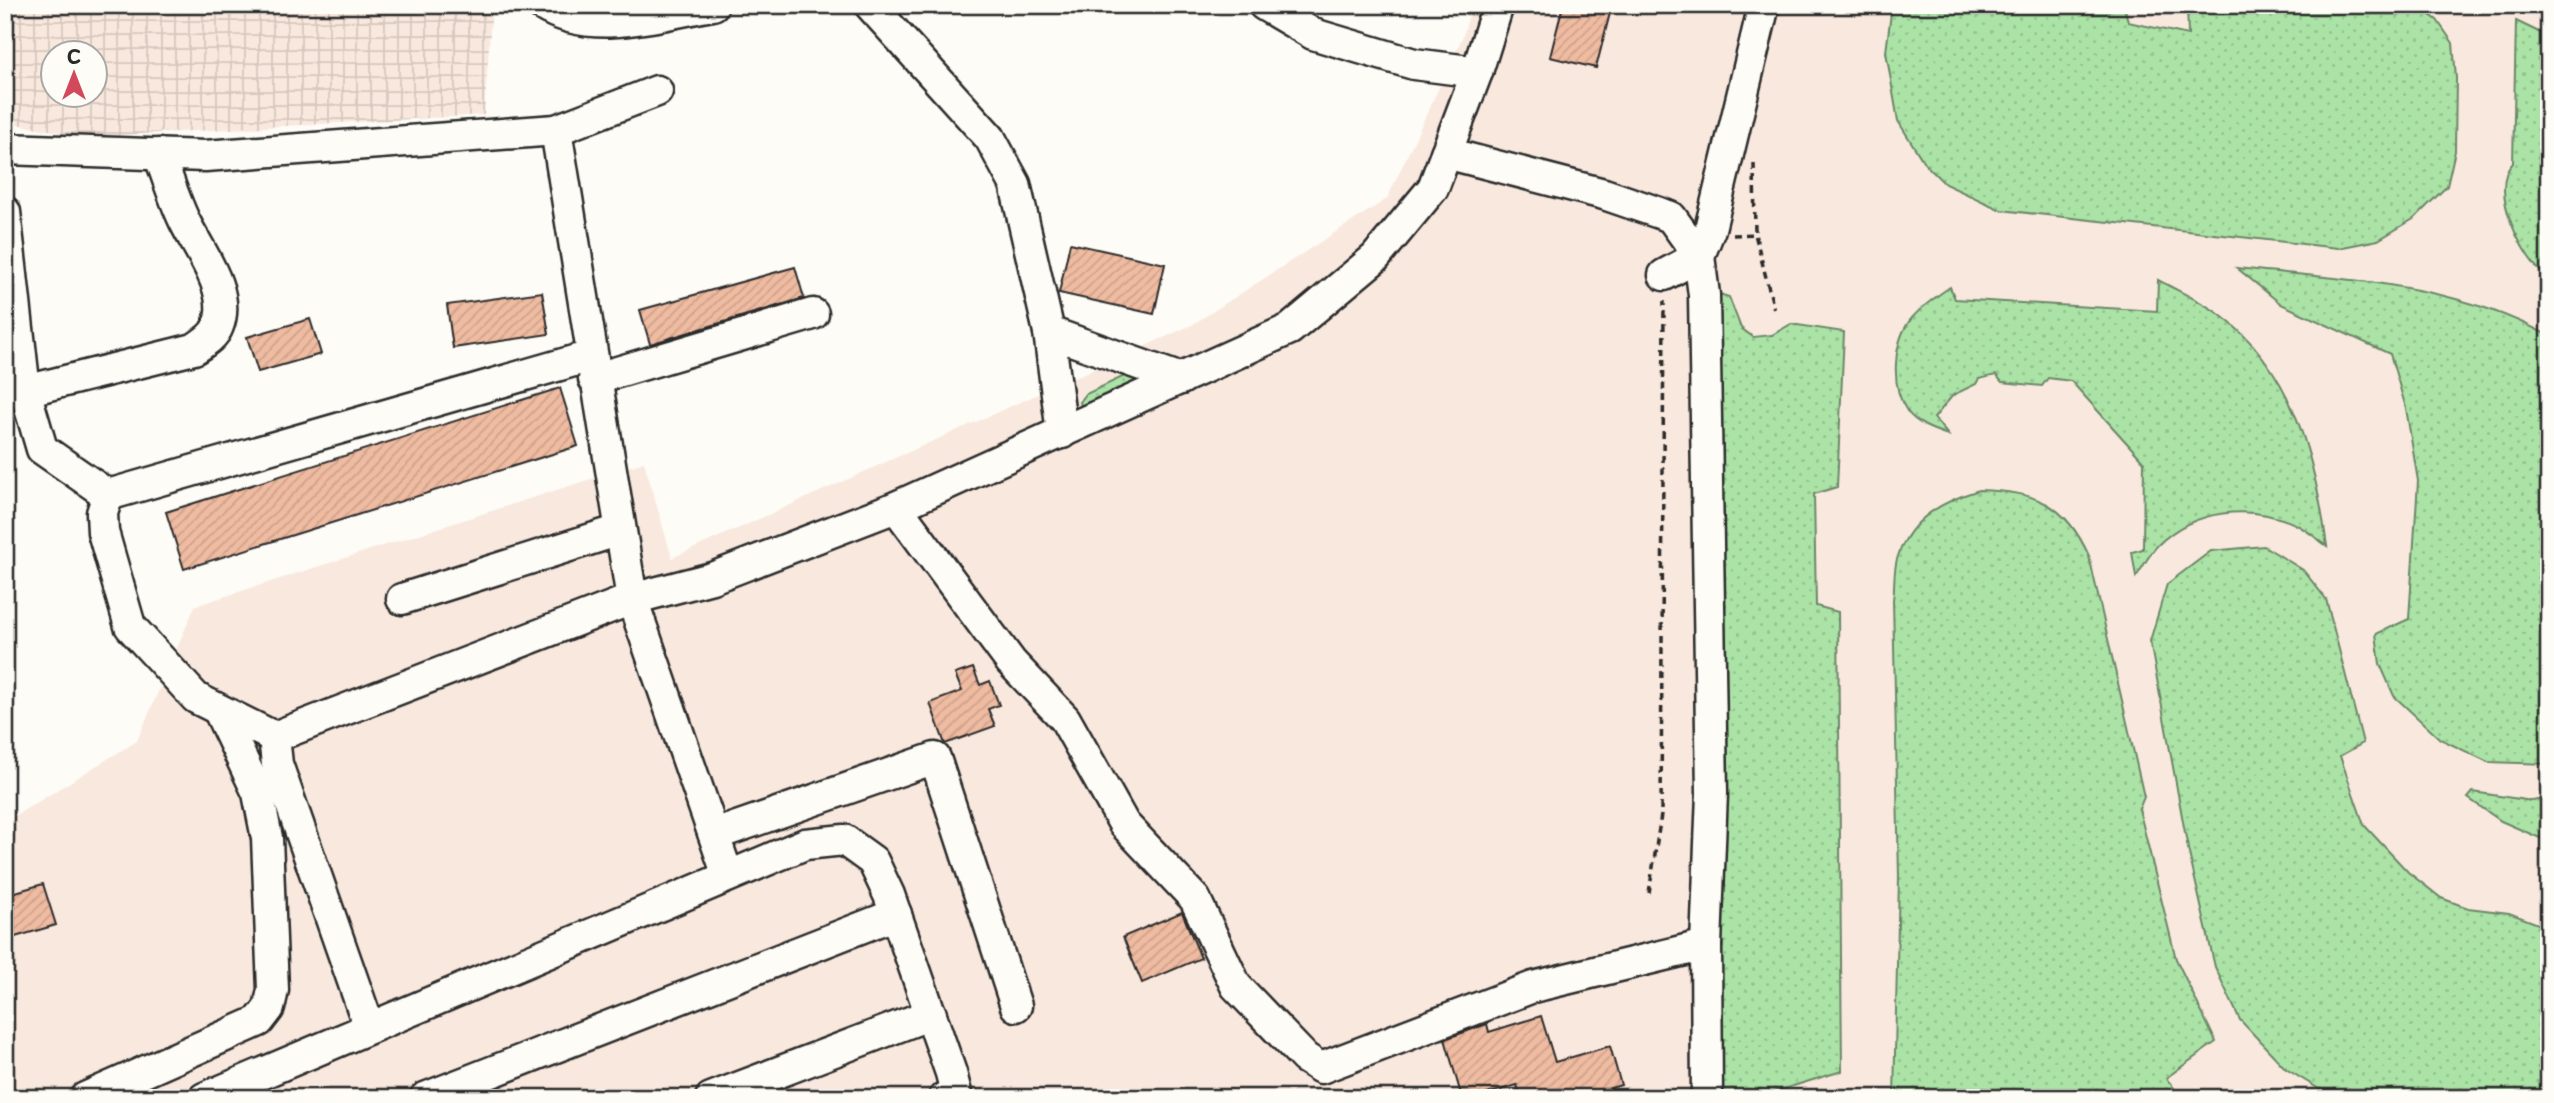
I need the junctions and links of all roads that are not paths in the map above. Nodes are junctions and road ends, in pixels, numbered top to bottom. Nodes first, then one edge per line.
1 (542, 5) edge
2 (713, 5) edge
3 (870, 5) edge
4 (1264, 5) edge
5 (1498, 5) edge
6 (1764, 5) edge
7 (1477, 72) junction
8 (657, 91) dead end
9 (556, 130) junction
10 (5, 149) edge
11 (1446, 153) junction
12 (159, 154) junction
13 (5, 212) edge
14 (1699, 256) junction
15 (1664, 275) road end
16 (813, 314) dead end
17 (1048, 332) junction
18 (592, 368) junction
19 (1181, 379) junction
20 (25, 391) junction
21 (1062, 433) junction
22 (108, 495) junction
23 (896, 507) junction
24 (620, 530) junction
25 (402, 599) dead end
26 (632, 599) junction
27 (219, 711) junction
28 (274, 737) junction
29 (714, 835) junction
30 (728, 876) junction
31 (896, 914) junction
32 (1706, 946) junction
33 (1016, 1006) dead end
34 (930, 1014) junction
35 (369, 1027) junction
36 (85, 1098) edge
37 (204, 1098) edge
38 (425, 1098) edge
39 (711, 1098) edge
40 (944, 1098) edge
41 (1707, 1098) edge

1 - 2 lane
3 - 17 lane
4 - 7 lane
5 - 7 lane
6 - 14 lane
7 - 11 lane
8 - 9 lane
9 - 12 lane
9 - 18 lane
10 - 12 lane
11 - 14 lane
11 - 19 lane
12 - 20 lane
13 - 20 lane
14 - 15 lane
14 - 32 lane
16 - 18 lane
17 - 19 lane
17 - 21 lane
18 - 22 lane
18 - 24 lane
19 - 21 lane
20 - 22 lane
21 - 23 lane
22 - 27 lane
23 - 26 lane
23 - 32 lane
24 - 25 lane
24 - 26 lane
26 - 28 lane
26 - 29 lane
27 - 28 lane
27 - 36 lane
28 - 35 lane
29 - 30 lane
29 - 33 lane
30 - 31 lane
30 - 35 lane
31 - 34 lane
31 - 38 lane
32 - 41 lane
34 - 39 lane
34 - 40 lane
35 - 37 lane

